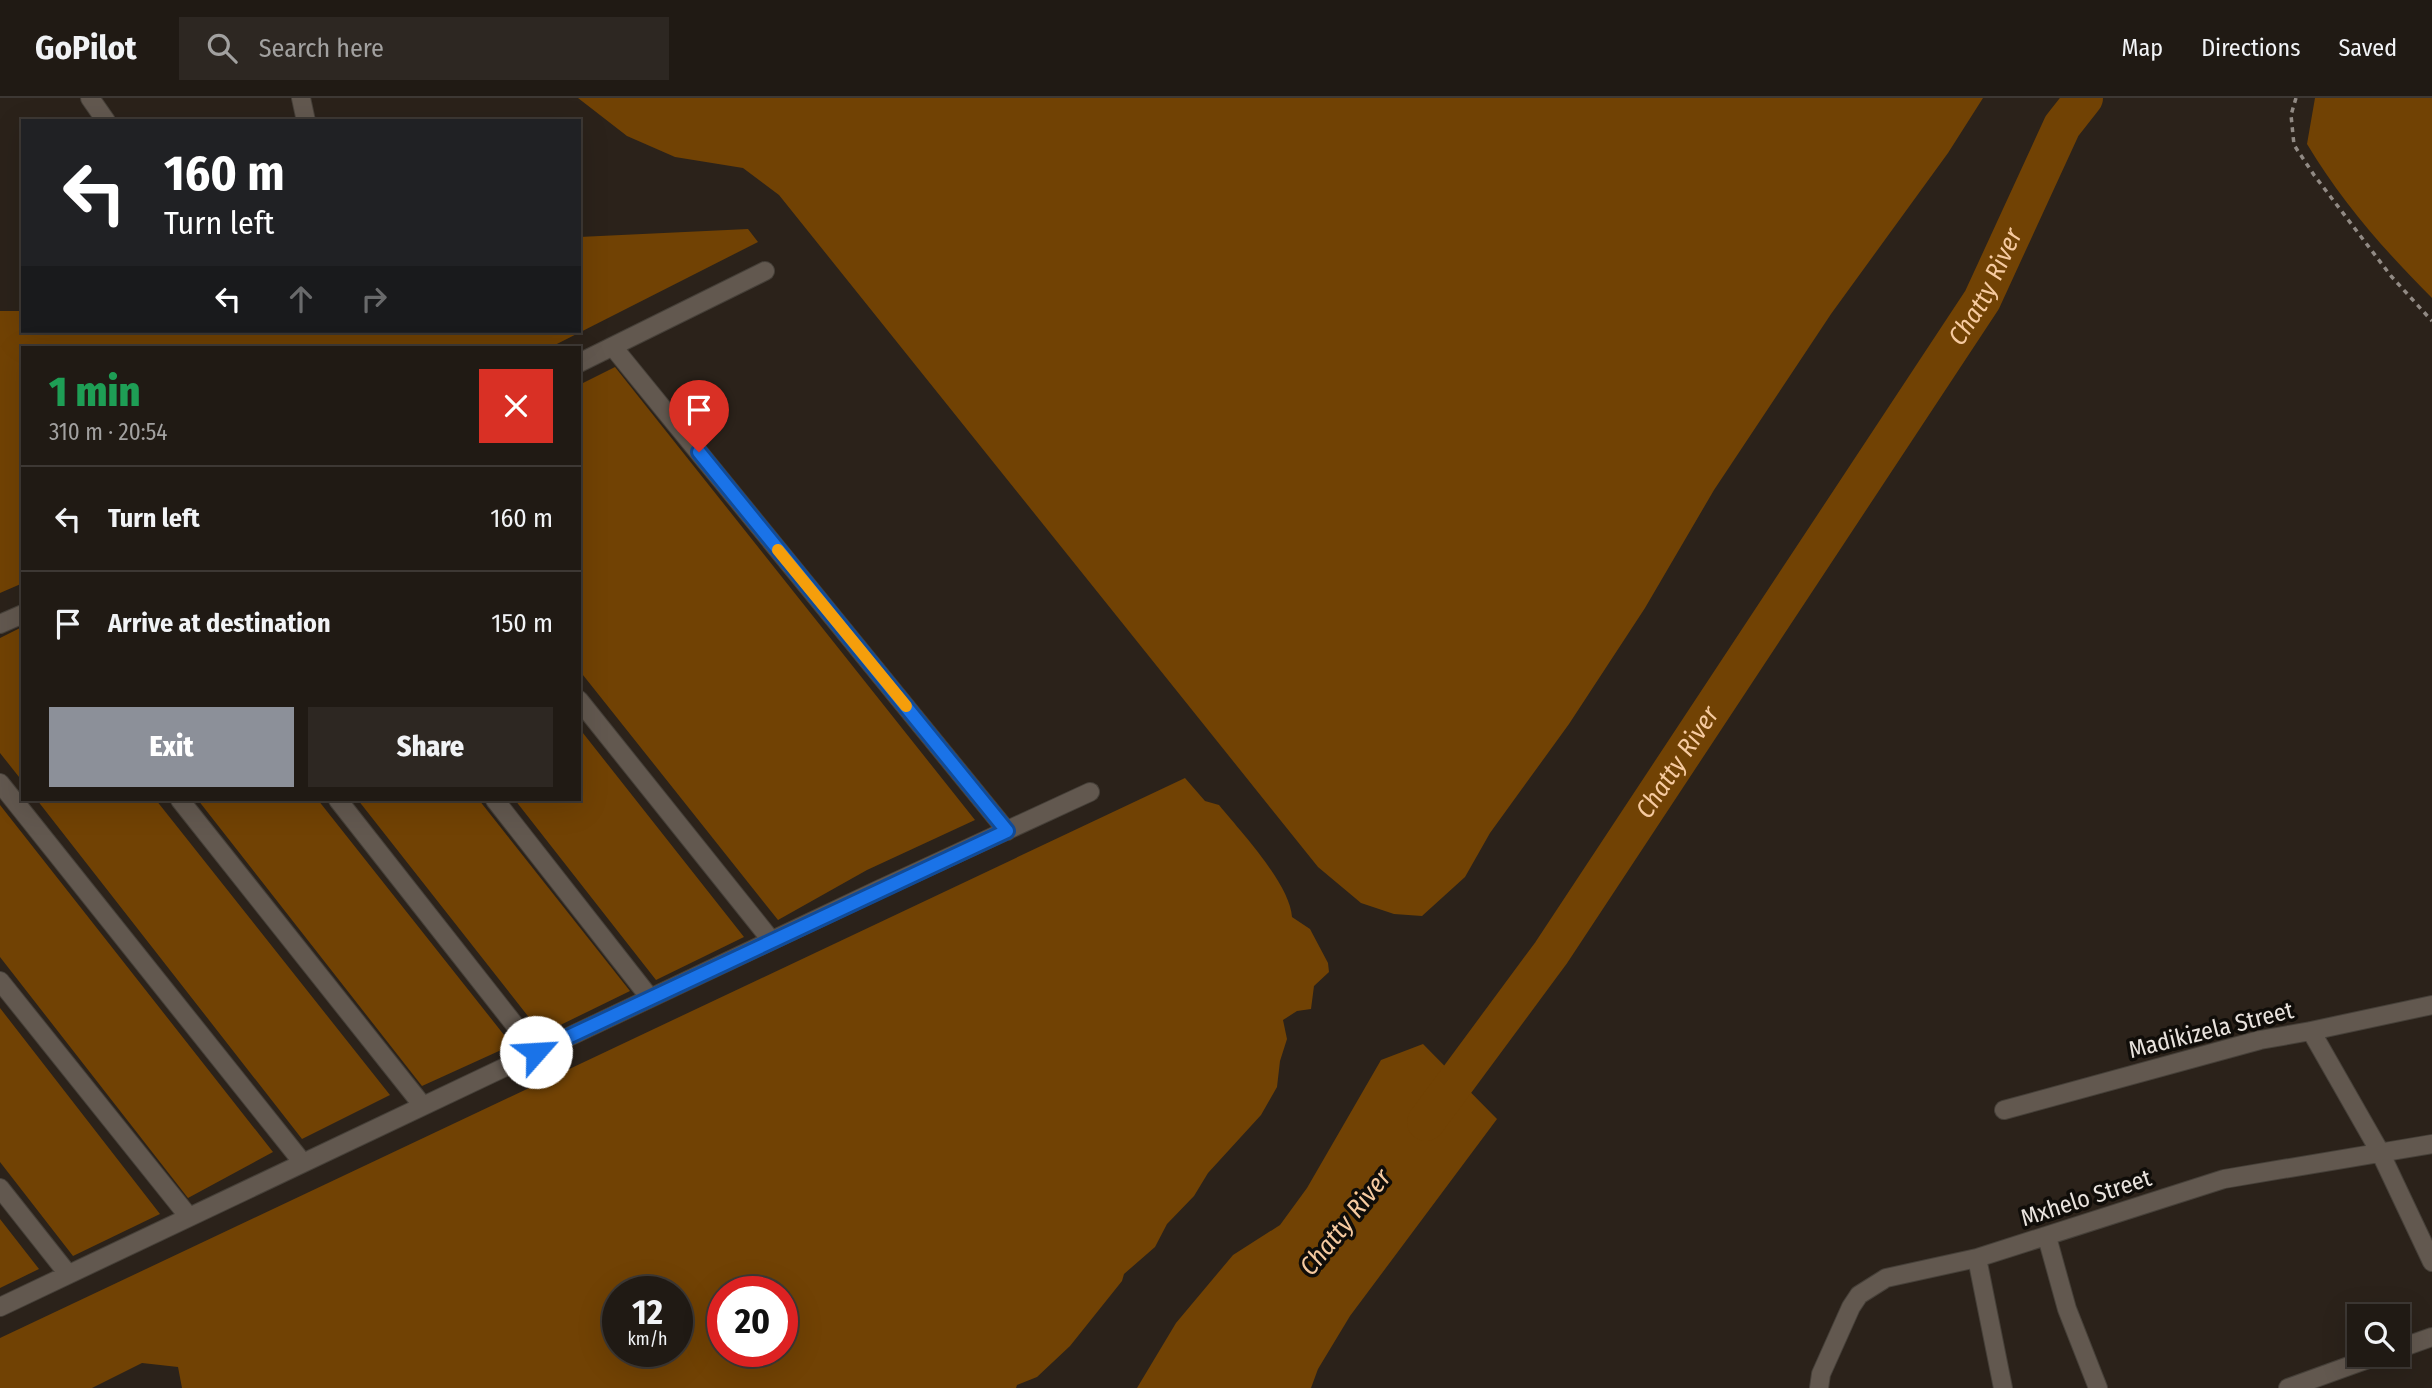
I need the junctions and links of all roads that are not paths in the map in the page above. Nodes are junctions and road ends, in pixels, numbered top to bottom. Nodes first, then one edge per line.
1 (90, 98) edge
2 (301, 98) edge
3 (105, 119) edge
4 (306, 119) edge
5 (765, 271) dead end
6 (614, 347) junction
7 (581, 362) edge
8 (21, 615) edge
9 (0, 624) edge
10 (581, 702) edge
11 (0, 783) edge
12 (1090, 792) dead end
13 (181, 801) edge
14 (339, 801) edge
15 (496, 801) edge
16 (1007, 831) junction
17 (771, 940) junction
18 (0, 981) edge
19 (650, 998) junction
20 (2432, 1005) edge
21 (2311, 1031) junction
22 (536, 1052) junction
23 (423, 1106) junction
24 (2004, 1110) dead end
25 (2432, 1144) edge
26 (2380, 1152) junction
27 (303, 1163) junction
28 (0, 1188) edge
29 (189, 1217) junction
30 (2048, 1237) junction
31 (1977, 1258) junction
32 (2432, 1262) edge
33 (68, 1274) junction
34 (0, 1307) edge
35 (2432, 1337) edge
36 (2410, 1345) edge
37 (2347, 1367) edge
38 (1819, 1388) edge
39 (2003, 1388) edge
40 (2098, 1388) edge
41 (2288, 1388) edge

1 - 3 street
2 - 4 street
5 - 6 street
6 - 7 street
6 - 16 street
8 - 9 street
10 - 17 street
11 - 27 street
12 - 16 street
13 - 23 street
14 - 22 street
15 - 19 street
16 - 17 street
17 - 19 street
18 - 29 street
19 - 22 street
20 - 21 street, Madikizela Street
21 - 24 street, Madikizela Street
21 - 26 street
22 - 23 street
23 - 27 street
25 - 26 street, Mxhelo Street
26 - 30 street, Mxhelo Street
26 - 32 street
27 - 29 street
28 - 33 street
29 - 33 street
30 - 31 street, Mxhelo Street
30 - 40 street
31 - 38 street, Mxhelo Street
31 - 39 street
33 - 34 street
35 - 36 street
37 - 41 street

